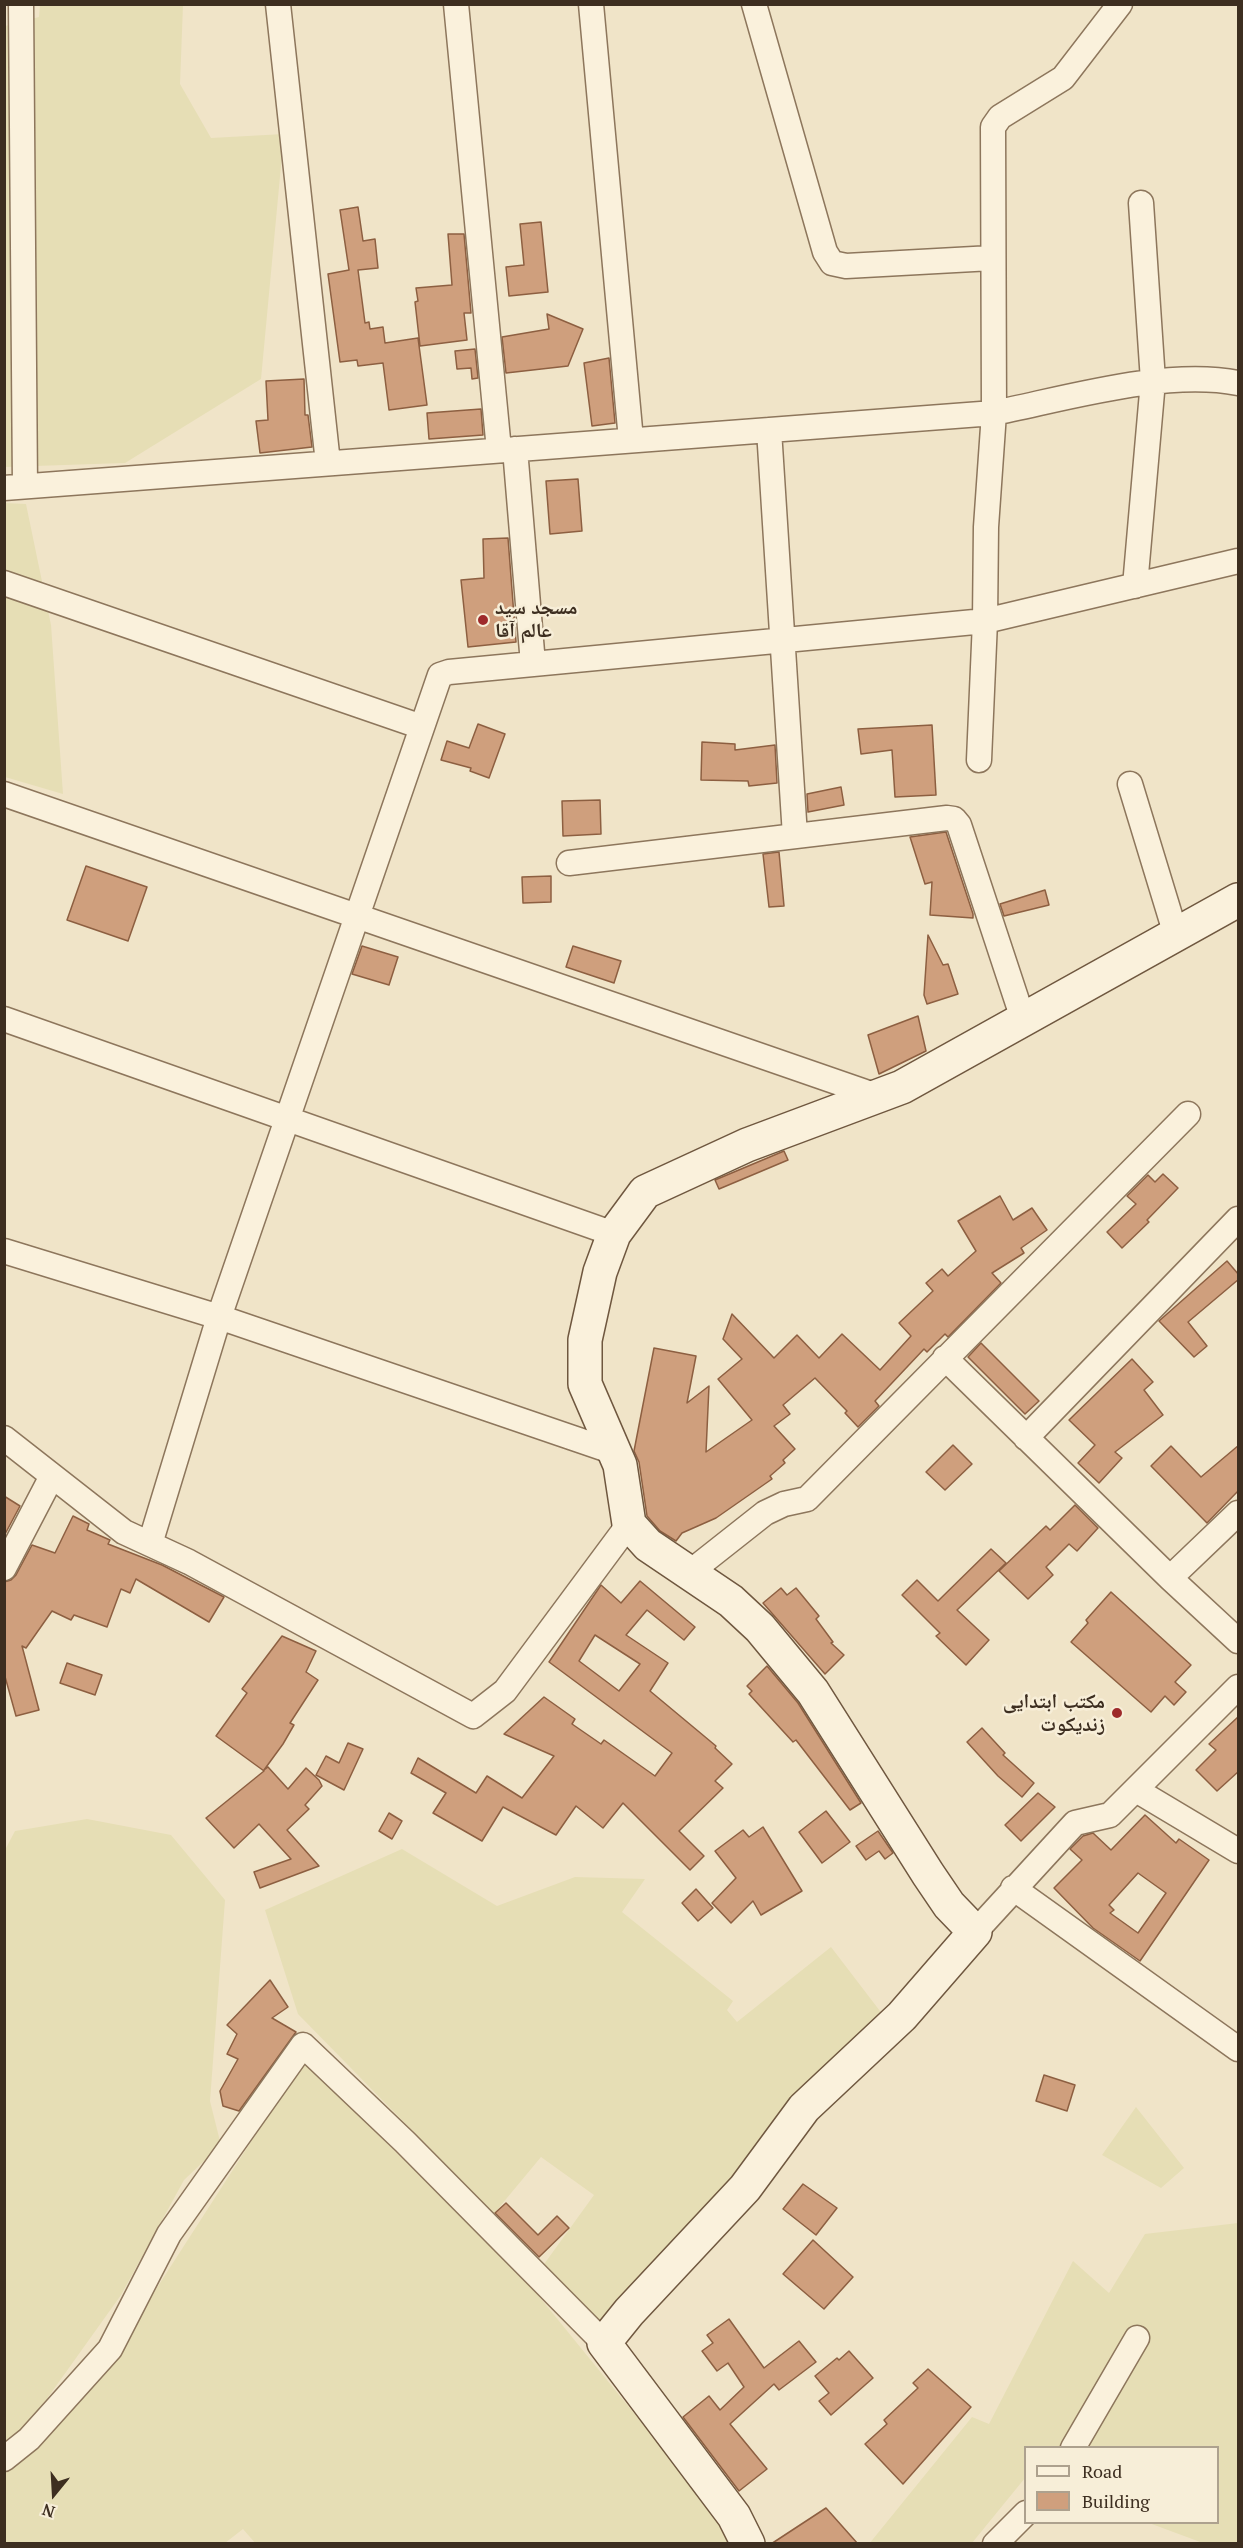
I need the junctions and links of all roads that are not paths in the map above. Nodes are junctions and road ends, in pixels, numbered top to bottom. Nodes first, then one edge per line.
1 (21, 4) edge
2 (278, 4) edge
3 (456, 4) edge
4 (591, 4) edge
5 (754, 4) edge
6 (1120, 4) edge
7 (1141, 202) dead end
8 (993, 258) junction
9 (1154, 381) junction
10 (1239, 383) edge
11 (994, 413) junction
12 (769, 430) junction
13 (631, 440) junction
14 (507, 450) junction
15 (328, 463) junction
16 (15, 487) edge
17 (1239, 561) edge
18 (4, 583) edge
19 (1135, 585) junction
20 (985, 621) junction
21 (783, 640) junction
22 (533, 664) junction
23 (422, 727) junction
24 (979, 760) dead end
25 (1130, 784) dead end
26 (4, 794) edge
27 (795, 836) junction
28 (569, 863) dead end
29 (1239, 900) edge
30 (356, 916) junction
31 (1176, 935) junction
32 (4, 1019) edge
33 (1023, 1019) junction
34 (877, 1096) junction
35 (1188, 1113) dead end
36 (287, 1119) junction
37 (1239, 1219) edge
38 (614, 1234) junction
39 (4, 1251) edge
40 (219, 1317) junction
41 (945, 1358) junction
42 (4, 1438) edge
43 (1026, 1438) junction
44 (614, 1452) junction
45 (52, 1476) junction
46 (1239, 1513) edge
47 (628, 1524) junction
48 (150, 1544) junction
49 (4, 1568) edge
50 (689, 1573) junction
51 (1170, 1578) junction
52 (1239, 1641) edge
53 (1239, 1687) edge
54 (1136, 1790) junction
55 (1239, 1851) edge
56 (1013, 1888) junction
57 (975, 1932) junction
58 (1239, 2049) edge
59 (1137, 2338) dead end
60 (604, 2343) junction
61 (1074, 2446) edge
62 (4, 2459) edge
63 (1024, 2515) edge
64 (748, 2544) edge
65 (995, 2544) edge

1 - 16 street
2 - 15 street
3 - 14 street
4 - 13 street
5 - 8 street
6 - 8 street
7 - 9 street
8 - 11 street
9 - 10 street
9 - 11 street
9 - 19 street
11 - 12 street
11 - 20 street
12 - 13 street
12 - 21 street
13 - 14 street
14 - 15 street
14 - 22 street
15 - 16 street
17 - 19 street
18 - 23 street
19 - 20 street
20 - 21 street
20 - 24 street
21 - 22 street
21 - 27 street
22 - 23 street
23 - 30 street
25 - 31 street
26 - 30 street
27 - 28 street
27 - 33 street
29 - 31 street
30 - 34 street
30 - 36 street
31 - 33 street
32 - 36 street
33 - 34 street
34 - 38 street
35 - 41 street
36 - 38 street
36 - 40 street
37 - 43 street
38 - 44 street
39 - 40 street
40 - 44 street
40 - 48 street
41 - 43 street
41 - 50 street
42 - 45 street
43 - 51 street
44 - 47 street
45 - 48 street
45 - 49 street
46 - 51 street
47 - 48 street
47 - 50 street
50 - 57 street
51 - 52 street
53 - 54 street
54 - 55 street
54 - 56 street
56 - 57 street
56 - 58 street
57 - 60 street
59 - 61 street
60 - 62 street
60 - 64 street
63 - 65 street

